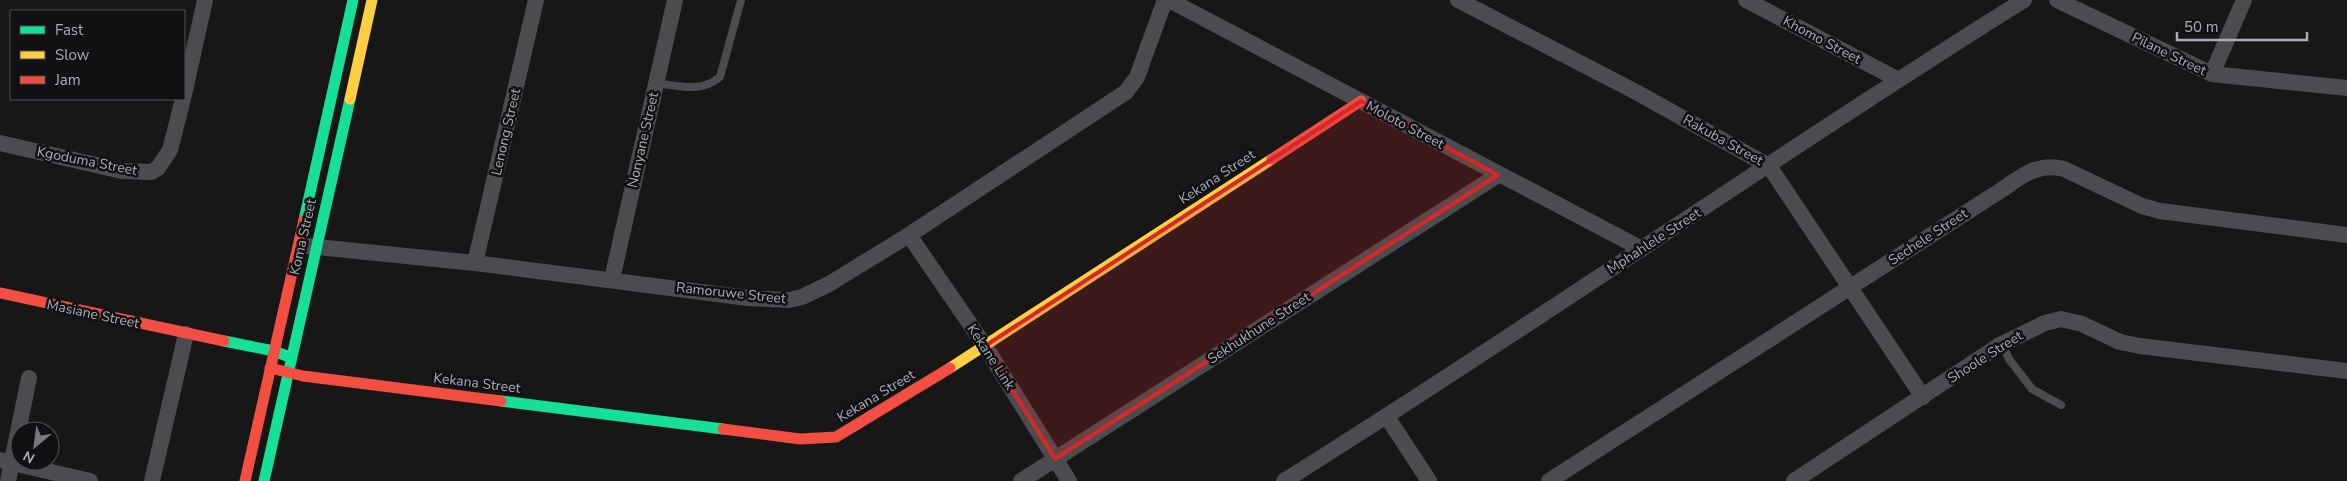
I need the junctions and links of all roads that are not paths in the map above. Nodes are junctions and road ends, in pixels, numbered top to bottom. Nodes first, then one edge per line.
1 (205, 0) edge
2 (353, 0) edge
3 (372, 0) edge
4 (536, 0) edge
5 (675, 0) edge
6 (741, 0) edge
7 (1165, 0) edge
8 (1169, 0) edge
9 (1458, 0) edge
10 (1746, 0) edge
11 (2024, 0) edge
12 (2057, 0) edge
13 (2244, 0) edge
14 (2212, 74) junction
15 (1897, 79) junction
16 (656, 83) junction
17 (185, 88) edge
18 (2347, 88) edge
19 (182, 100) edge
20 (1361, 101) junction
21 (0, 143) edge
22 (1769, 166) junction
23 (1498, 175) junction
24 (909, 235) junction
25 (2347, 235) edge
26 (297, 246) junction
27 (317, 248) junction
28 (1642, 249) junction
29 (476, 263) junction
30 (612, 280) junction
31 (1850, 288) junction
32 (0, 293) edge
33 (186, 334) junction
34 (2002, 344) junction
35 (985, 346) junction
36 (274, 350) junction
37 (291, 358) junction
38 (270, 368) junction
39 (2347, 371) edge
40 (288, 374) junction
41 (29, 378) dead end
42 (1923, 397) junction
43 (2061, 405) dead end
44 (1387, 417) junction
45 (1055, 459) junction
46 (6, 462) edge
47 (8, 481) edge
48 (90, 481) edge
49 (152, 481) edge
50 (245, 481) edge
51 (264, 481) edge
52 (1021, 481) edge
53 (1069, 481) edge
54 (1284, 481) edge
55 (1429, 481) edge
56 (1549, 481) edge
57 (1794, 481) edge

1 - 17 street, Kgoduma Street
2 - 26 street, Koma Street
3 - 27 street, Koma Street
4 - 29 street, Lenong Street
5 - 16 street, Nonyane Street
6 - 16 lane
7 - 24 street, Ramoruwe Street
8 - 20 street, Moloto Street
9 - 22 street, Rakuba Street
10 - 15 street, Khomo Street
11 - 15 street, Mphahlele Street
12 - 14 street, Pilane Street
13 - 14 street
14 - 18 street, Pilane Street
15 - 22 street, Mphahlele Street
16 - 30 street, Nonyane Street
19 - 21 street, Kgoduma Street
20 - 23 street, Moloto Street
20 - 35 street, Kekana Street
22 - 28 street, Mphahlele Street
22 - 31 street, Rakuba Street
23 - 28 street, Moloto Street
23 - 45 street, Sekhukhune Street
24 - 30 street, Ramoruwe Street
24 - 35 street, Kekane Link
25 - 31 street, Sechele Street
26 - 27 street, Ramoruwe Street
26 - 36 street, Koma Street
27 - 29 street, Ramoruwe Street
27 - 37 street, Koma Street
28 - 44 street, Mphahlele Street
29 - 30 street, Ramoruwe Street
31 - 42 street, Rakuba Street
31 - 56 street, Sechele Street
32 - 33 street, Masiane Street
33 - 36 street, Masiane Street
33 - 49 street
34 - 39 street, Shoole Street
34 - 42 street, Shoole Street
34 - 43 lane
35 - 40 street, Kekana Street
35 - 45 street, Kekane Link
36 - 37 street, Masiane Street
36 - 38 street, Koma Street
37 - 40 street, Koma Street
38 - 40 street, Kekana Street
38 - 50 street, Koma Street
40 - 51 street, Koma Street
41 - 46 street
42 - 57 street, Shoole Street
44 - 54 street, Mphahlele Street
44 - 55 street
45 - 52 street, Sekhukhune Street
45 - 53 street, Kekane Link
46 - 47 street
46 - 48 street

